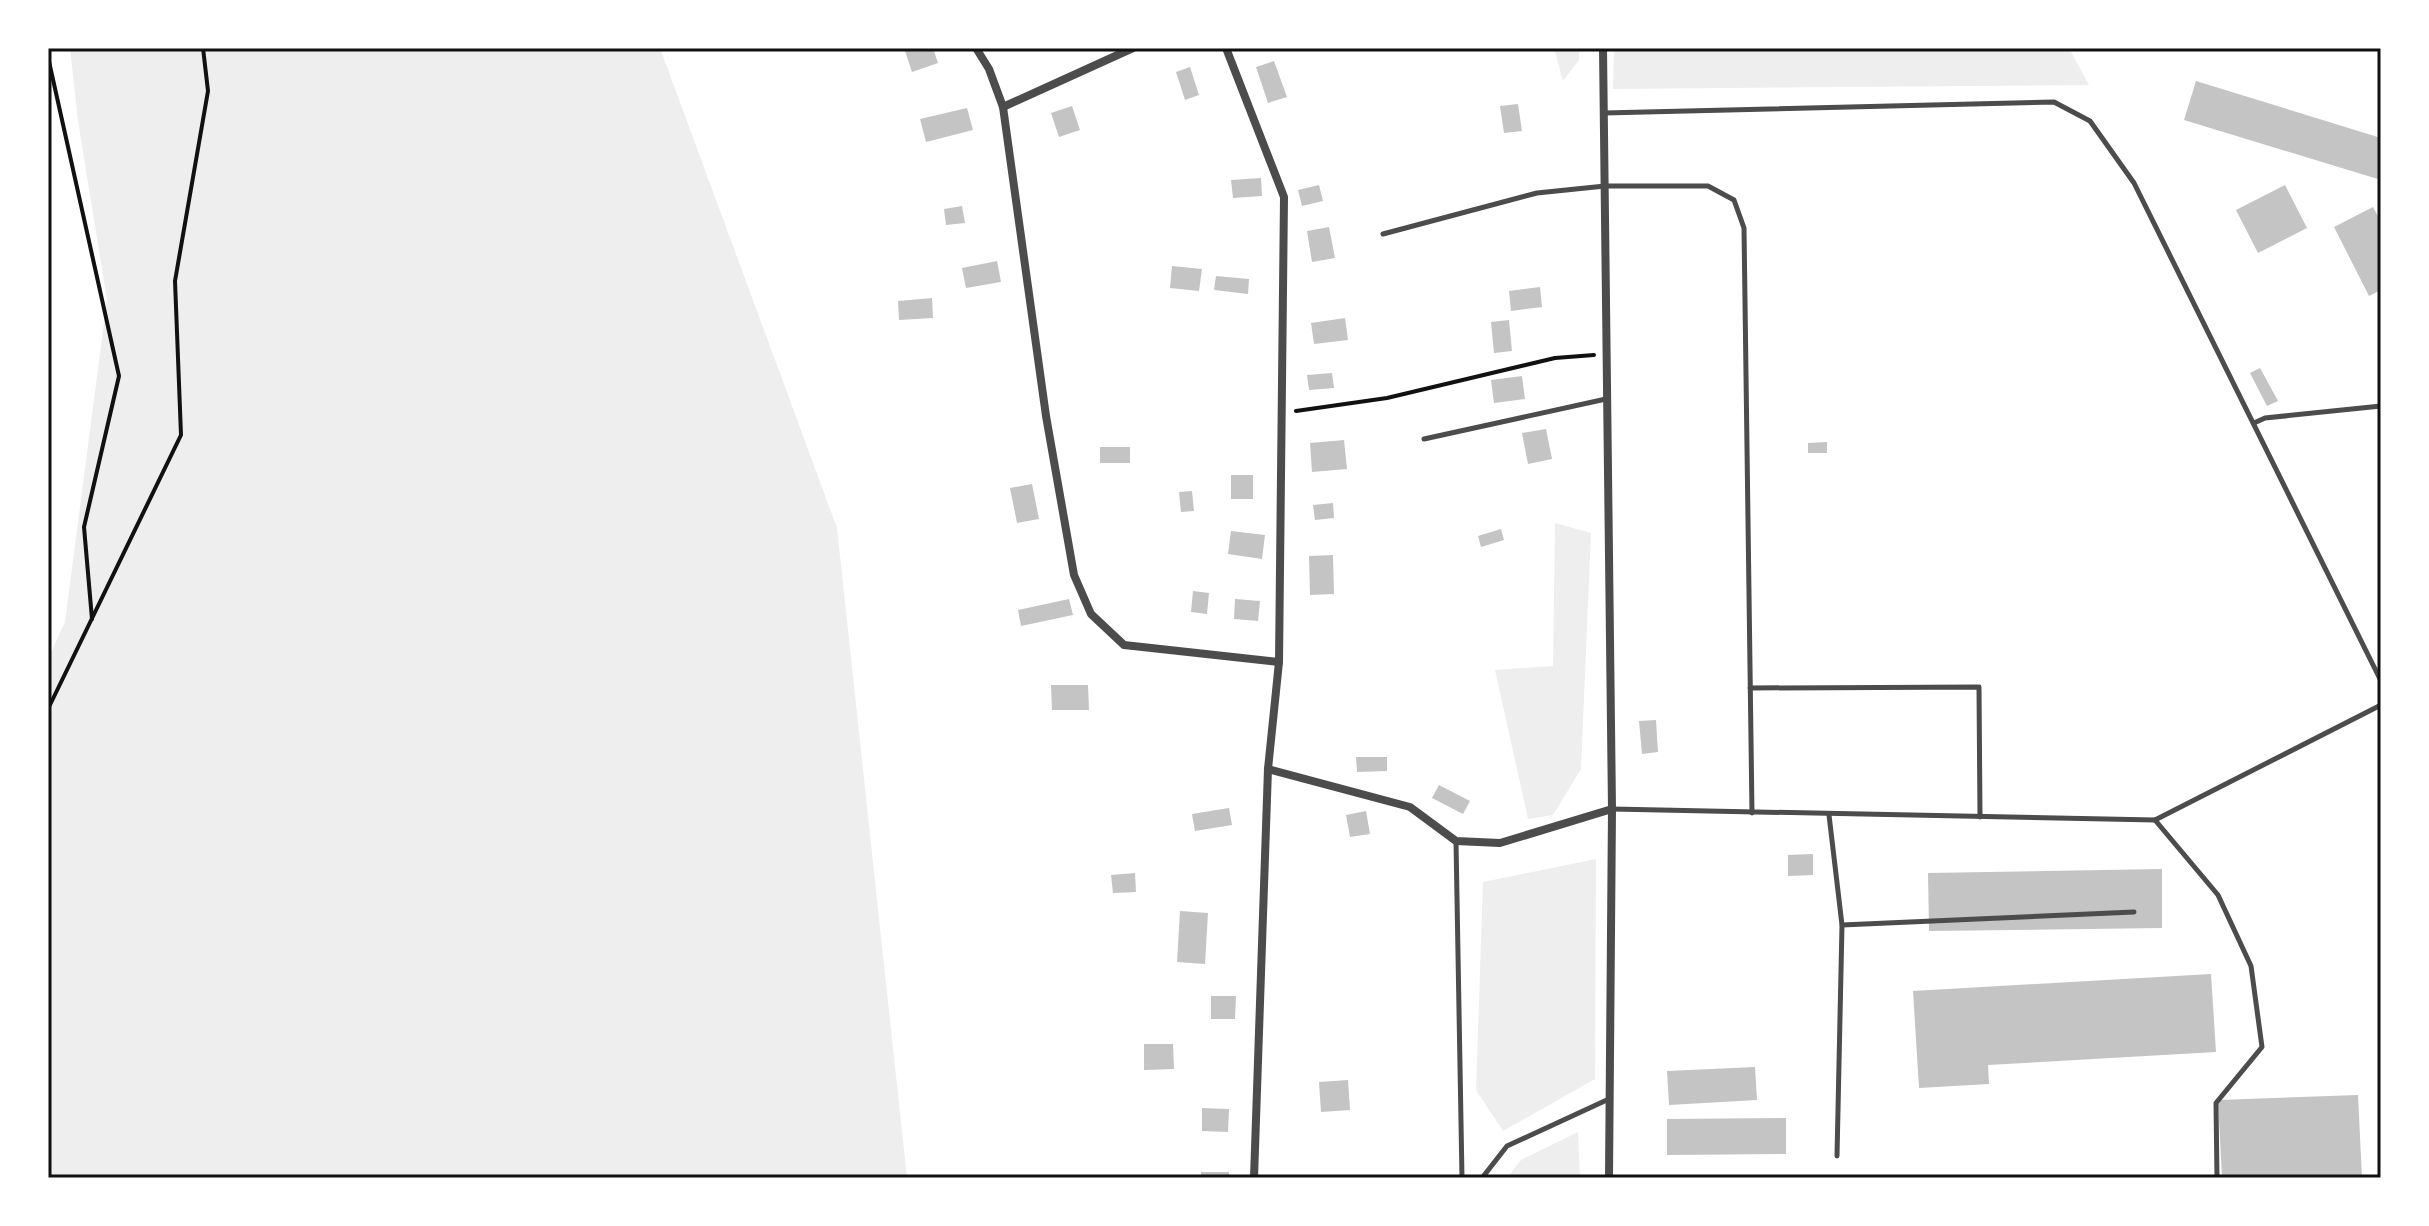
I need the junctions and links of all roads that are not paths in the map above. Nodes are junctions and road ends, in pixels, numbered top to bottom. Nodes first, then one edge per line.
1 (976, 48) edge
2 (1133, 48) edge
3 (1226, 48) edge
4 (1603, 48) edge
5 (1003, 107) junction
6 (1604, 113) junction
7 (1605, 186) junction
8 (1383, 234) dead end
9 (1607, 399) junction
10 (2381, 406) edge
11 (2254, 423) junction
12 (1424, 439) dead end
13 (1279, 662) junction
14 (2381, 681) edge
15 (1750, 688) junction
16 (2381, 705) edge
17 (1268, 769) junction
18 (1612, 809) junction
19 (1752, 813) junction
20 (1829, 815) junction
21 (1980, 817) junction
22 (2155, 820) junction
23 (1456, 841) junction
24 (2134, 912) dead end
25 (1842, 925) junction
26 (1610, 1099) junction
27 (1837, 1156) dead end
28 (1254, 1178) edge
29 (1462, 1178) edge
30 (1482, 1178) edge
31 (1609, 1178) edge
32 (2217, 1178) edge

1 - 5 street
2 - 5 street
3 - 13 street
4 - 6 street
5 - 13 street
6 - 7 street
6 - 11 lane
7 - 8 lane
7 - 9 street
7 - 15 lane
9 - 12 lane
9 - 18 street
10 - 11 lane
11 - 14 lane
13 - 17 street
15 - 19 lane
15 - 21 lane
16 - 22 lane
17 - 23 street
17 - 28 street
18 - 19 lane
18 - 23 street
18 - 26 street
19 - 20 lane
20 - 21 lane
20 - 25 lane
21 - 22 lane
22 - 32 lane
23 - 29 lane
24 - 25 lane
25 - 27 lane
26 - 30 lane
26 - 31 street

